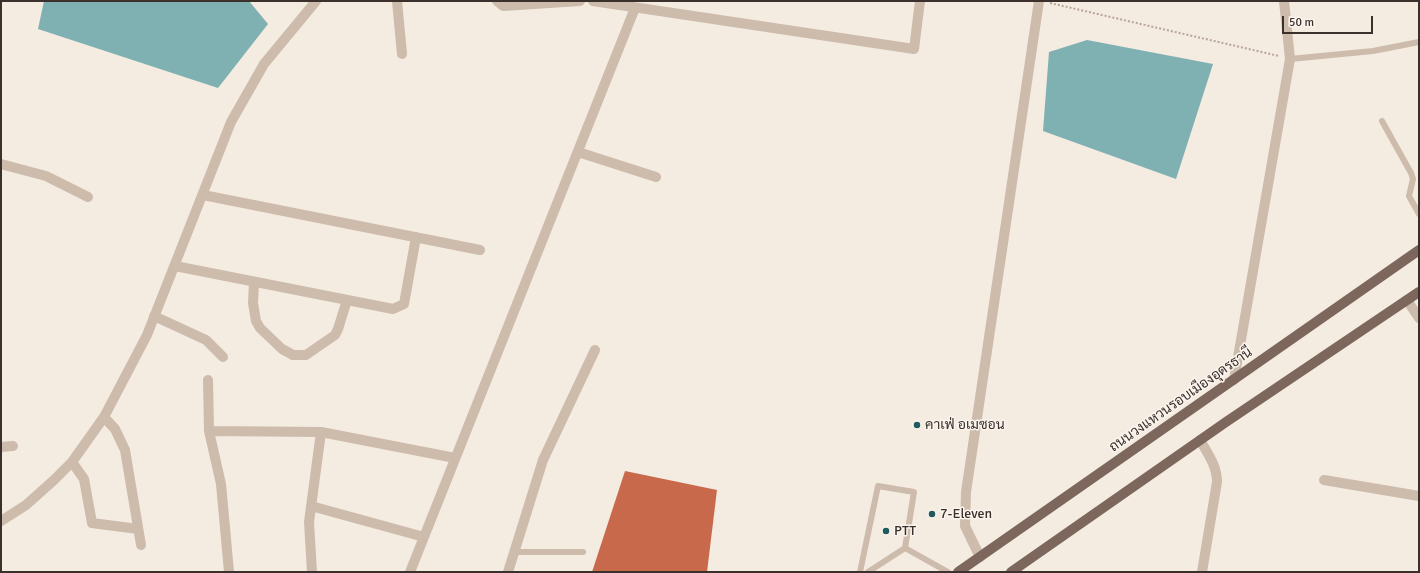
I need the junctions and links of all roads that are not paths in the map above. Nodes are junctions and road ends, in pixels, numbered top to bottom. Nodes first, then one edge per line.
1 (316, 1) edge
2 (397, 1) edge
3 (497, 1) edge
4 (580, 1) edge
5 (595, 1) edge
6 (920, 1) edge
7 (1284, 1) edge
8 (1044, 2) edge
9 (635, 8) junction
10 (1419, 42) edge
11 (402, 54) dead end
12 (1290, 59) junction
13 (1382, 121) dead end
14 (578, 152) junction
15 (1, 164) edge
16 (656, 177) dead end
17 (203, 195) junction
18 (88, 197) dead end
19 (1419, 214) edge
20 (416, 237) junction
21 (480, 250) dead end
22 (1419, 250) edge
23 (175, 266) junction
24 (254, 282) junction
25 (1419, 292) edge
26 (347, 300) junction
27 (1407, 300) junction
28 (154, 316) junction
29 (1419, 318) edge
30 (595, 350) dead end
31 (223, 357) dead end
32 (208, 380) dead end
33 (1234, 380) junction
34 (104, 417) junction
35 (209, 431) junction
36 (321, 432) junction
37 (1200, 440) junction
38 (13, 446) dead end
39 (1, 447) edge
40 (455, 458) junction
41 (72, 462) junction
42 (1324, 480) dead end
43 (1419, 496) edge
44 (311, 506) junction
45 (1, 521) edge
46 (138, 530) junction
47 (424, 537) junction
48 (141, 545) dead end
49 (905, 548) junction
50 (515, 552) junction
51 (583, 552) dead end
52 (980, 557) junction
53 (229, 572) edge
54 (312, 572) edge
55 (410, 572) edge
56 (508, 572) edge
57 (860, 572) edge
58 (868, 572) edge
59 (948, 572) edge
60 (958, 572) edge
61 (1011, 572) edge
62 (1202, 572) edge

1 - 17 street
2 - 11 street
3 - 4 street
5 - 9 street
6 - 9 street
7 - 12 street
8 - 52 street
9 - 14 street
10 - 12 lane
12 - 33 street
13 - 19 lane
14 - 16 street
14 - 40 street
15 - 18 street
17 - 20 street
17 - 23 street
20 - 21 street
20 - 26 street
22 - 33 main road, ถนนวงแหวนรอบเมืองอุดรธานี
23 - 24 street
23 - 28 street
24 - 26 street
24 - 26 street
25 - 27 main road
27 - 29 street
27 - 37 main road
28 - 31 street
28 - 34 street
30 - 50 street
32 - 35 street
33 - 52 main road, ถนนวงแหวนรอบเมืองอุดรธานี
34 - 41 street
34 - 46 street
35 - 36 street
35 - 53 street
36 - 40 street
36 - 44 street
37 - 61 main road
37 - 62 street
38 - 39 street
40 - 47 street
41 - 45 street
41 - 46 street
42 - 43 street
44 - 47 street
44 - 54 street
46 - 48 street
47 - 55 street
49 - 57 lane
49 - 58 lane
49 - 59 lane
50 - 51 lane
50 - 56 street
52 - 60 main road, ถนนวงแหวนรอบเมืองอุดรธานี

